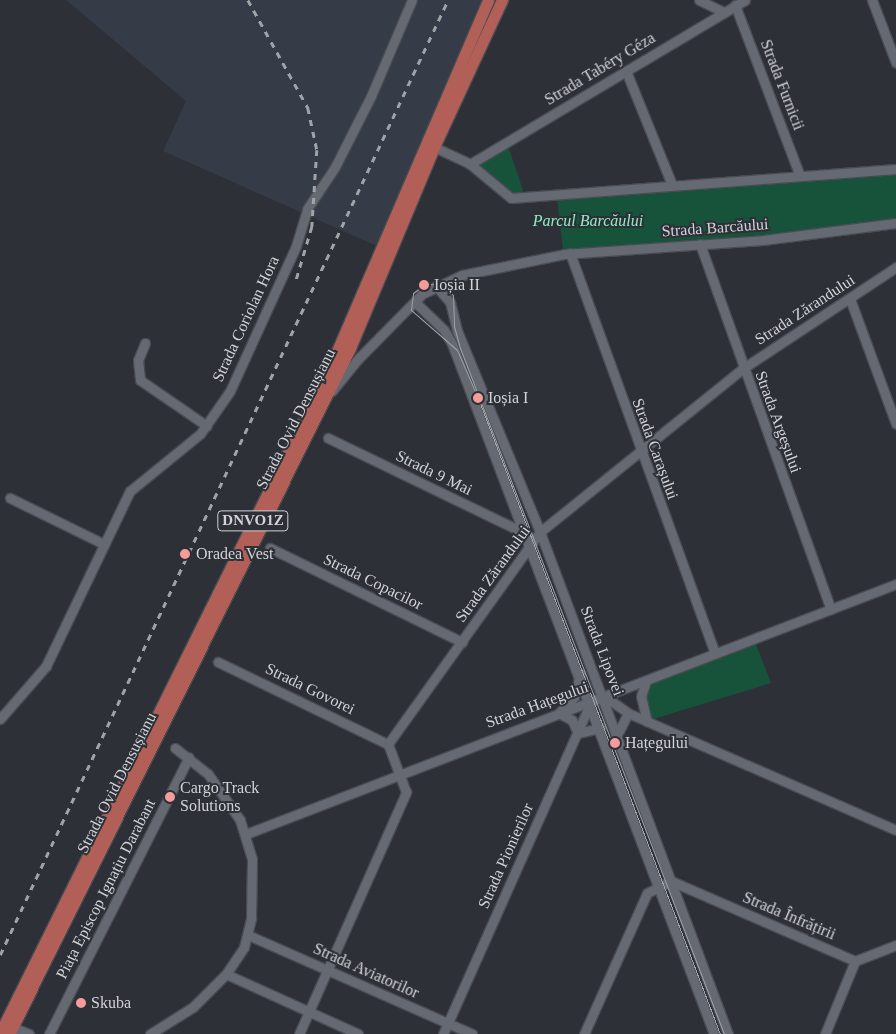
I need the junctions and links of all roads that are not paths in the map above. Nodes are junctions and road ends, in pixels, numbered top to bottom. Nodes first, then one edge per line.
1 (412, 0) edge
2 (488, 0) edge
3 (502, 0) edge
4 (699, 0) edge
5 (745, 0) edge
6 (872, 0) edge
7 (735, 5) junction
8 (724, 12) junction
9 (896, 34) edge
10 (886, 35) junction
11 (896, 63) edge
12 (626, 71) junction
13 (434, 147) junction
14 (470, 164) junction
15 (896, 169) edge
16 (800, 176) junction
17 (672, 185) junction
18 (896, 223) edge
19 (700, 244) junction
20 (570, 254) junction
21 (896, 267) edge
22 (436, 286) junction
23 (850, 299) junction
24 (415, 302) junction
25 (145, 343) dead end
26 (742, 369) junction
27 (322, 405) junction
28 (896, 424) edge
29 (207, 426) junction
30 (328, 438) dead end
31 (640, 453) junction
32 (10, 498) dead end
33 (540, 532) junction
34 (526, 534) junction
35 (104, 544) junction
36 (531, 546) junction
37 (270, 548) dead end
38 (896, 584) edge
39 (831, 609) junction
40 (462, 642) junction
41 (715, 654) junction
42 (218, 662) dead end
43 (580, 673) junction
44 (646, 680) junction
45 (603, 696) junction
46 (591, 701) junction
47 (559, 713) junction
48 (628, 713) junction
49 (0, 720) edge
50 (647, 721) junction
51 (600, 728) junction
52 (578, 733) junction
53 (617, 736) junction
54 (388, 744) junction
55 (175, 748) dead end
56 (189, 757) junction
57 (399, 772) junction
58 (896, 830) edge
59 (246, 834) junction
60 (671, 881) junction
61 (658, 886) junction
62 (248, 935) junction
63 (896, 945) edge
64 (855, 961) junction
65 (329, 970) junction
66 (226, 974) junction
67 (310, 1013) junction
68 (447, 1023) junction
69 (10, 1030) edge
70 (0, 1033) edge
71 (29, 1034) edge
72 (49, 1034) edge
73 (150, 1034) edge
74 (299, 1034) edge
75 (358, 1034) edge
76 (443, 1034) edge
77 (472, 1034) edge
78 (584, 1034) edge
79 (714, 1034) edge
80 (728, 1034) edge
81 (825, 1034) edge

1 - 29 street, Strada Coriolan Hora
2 - 70 main road, Strada Ovid Densușianu / DNVO1Z
3 - 13 main road, Strada Ovid Densușianu / DNVO1Z
4 - 8 street
5 - 7 street, Strada Tabéry Géza
6 - 10 street
7 - 8 street, Strada Tabéry Géza
7 - 16 street, Strada Furnicii
8 - 12 street, Strada Tabéry Géza
9 - 10 street
10 - 11 street
12 - 14 street, Strada Tabéry Géza
12 - 17 street
13 - 14 street
13 - 27 main road, Strada Ovid Densușianu / DNVO1Z
14 - 17 street
15 - 16 street
16 - 17 street
18 - 19 street, Strada Barcăului
19 - 20 street, Strada Barcăului
19 - 26 street, Strada Argeșului
20 - 22 street, Strada Barcăului
20 - 31 street, Strada Carașului
21 - 23 street, Strada Zărandului
22 - 24 street, Strada Barcăului
22 - 33 street, Strada Lipovei
23 - 26 street, Strada Zărandului
23 - 28 street
24 - 27 street, Strada Barcăului
24 - 34 street, Strada Lipovei
25 - 29 street
26 - 31 street, Strada Zărandului
26 - 39 street, Strada Argeșului
27 - 69 main road, Strada Ovid Densușianu / DNVO1Z
29 - 35 street, Strada Coriolan Hora
30 - 34 street, Strada 9 Mai
31 - 33 street, Strada Zărandului
31 - 41 street, Strada Carașului
32 - 35 street
33 - 36 street, Strada Zărandului
33 - 45 street, Strada Lipovei
34 - 36 street, Strada Lipovei
35 - 49 street, Strada Coriolan Hora
36 - 40 street, Strada Zărandului
36 - 43 street, Strada Lipovei
37 - 40 street, Strada Copacilor
38 - 39 street, Strada Hațegului
39 - 41 street, Strada Hațegului
40 - 54 street, Strada Zărandului
41 - 44 street, Strada Hațegului
42 - 54 street, Strada Govorei
43 - 46 street, Strada Lipovei
43 - 47 street
44 - 45 street, Strada Hațegului
44 - 50 street
45 - 46 street, Strada Hațegului
45 - 48 street
45 - 53 street, Strada Lipovei
46 - 47 street, Strada Hațegului
46 - 51 street, Strada Lipovei
46 - 52 street, Strada Pionierilor
47 - 52 street
47 - 57 street, Strada Hațegului
48 - 50 street
48 - 53 street
50 - 58 street
51 - 52 street
51 - 61 street, Strada Lipovei
52 - 68 street, Strada Pionierilor
53 - 60 street, Strada Lipovei
54 - 57 street
55 - 56 street
56 - 59 street
56 - 72 street, Piața Episcop Ignațiu Darabant
57 - 59 street, Strada Hațegului
57 - 65 street
59 - 62 street
60 - 61 street
60 - 64 street, Strada Înfrățirii
60 - 80 street, Strada Lipovei
61 - 78 street
61 - 79 street, Strada Lipovei
62 - 65 street, Strada Aviatorilor
62 - 66 street
63 - 64 street
64 - 81 street
65 - 67 street
65 - 68 street, Strada Aviatorilor
66 - 67 street
66 - 73 street
67 - 74 street
67 - 75 street
68 - 76 street, Strada Pionierilor
68 - 77 street, Strada Aviatorilor
69 - 71 street

